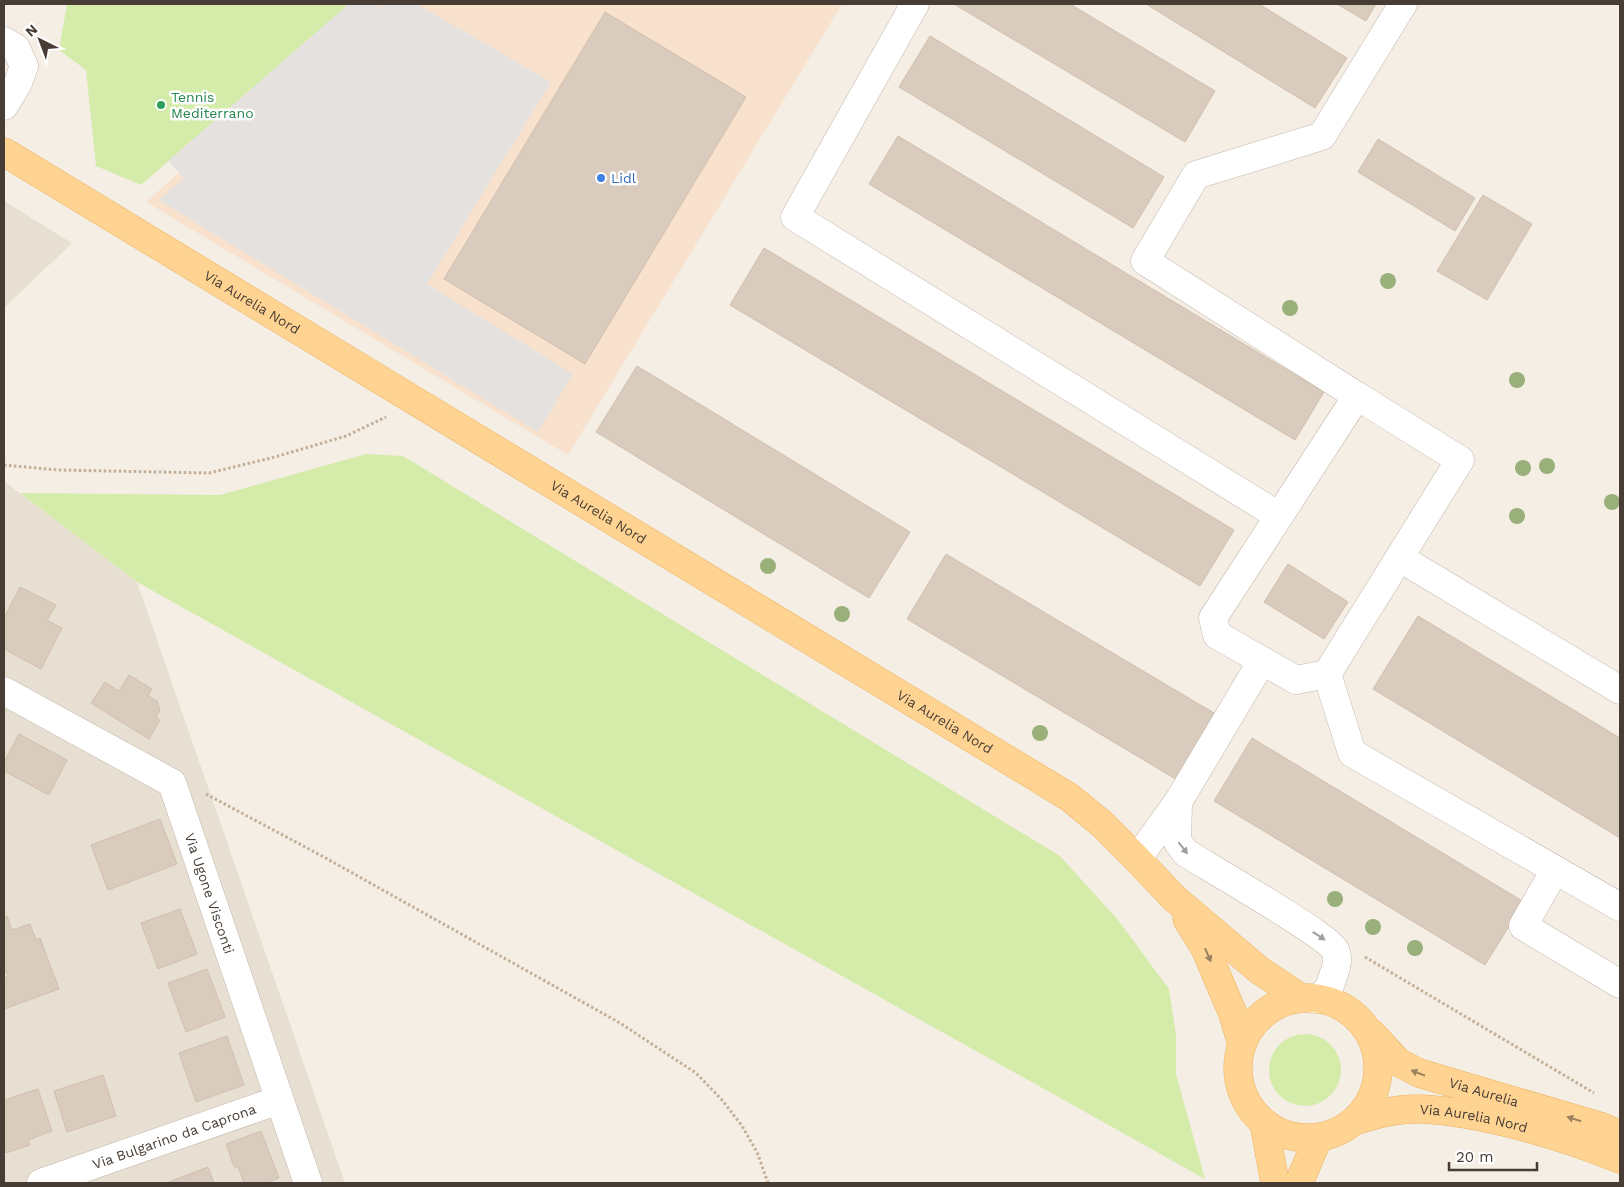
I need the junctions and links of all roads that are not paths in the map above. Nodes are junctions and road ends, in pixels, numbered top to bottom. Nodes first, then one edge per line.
1 (915, 4) edge
2 (1403, 4) edge
3 (4, 41) edge
4 (4, 106) edge
5 (4, 152) edge
6 (1357, 396) junction
7 (1279, 516) junction
8 (1400, 558) junction
9 (1262, 660) junction
10 (1327, 674) junction
11 (1620, 690) edge
12 (4, 691) edge
13 (1178, 802) junction
14 (1137, 859) junction
15 (1555, 870) junction
16 (1174, 898) junction
17 (1620, 907) edge
18 (1620, 984) edge
19 (1308, 998) junction
20 (1364, 1025) junction
21 (1242, 1045) junction
22 (279, 1100) junction
23 (1354, 1120) junction
24 (1264, 1123) junction
25 (1620, 1135) edge
26 (1318, 1138) junction
27 (1620, 1159) edge
28 (41, 1183) edge
29 (308, 1183) edge
30 (1275, 1183) edge
31 (1299, 1183) edge

1 - 7 street
2 - 6 street
3 - 4 street
5 - 14 main road, Via Aurelia Nord
6 - 7 street
6 - 8 street
7 - 9 street
8 - 10 street
8 - 11 street
9 - 10 street
9 - 13 street
10 - 15 street
12 - 22 street, Via Ugone Visconti
13 - 14 street
13 -> 19 street
14 - 16 main road, Via Aurelia Nord
15 - 17 street
15 - 18 street
16 - 19 main road, Via Aurelia Nord
16 -> 21 main road, Via Aurelia Nord
19 - 20 main road
19 - 21 main road
20 - 23 main road
25 -> 20 main road, Via Aurelia
21 - 24 main road
22 - 28 street, Via Bulgarino da Caprona
22 - 29 street, Via Ugone Visconti
23 - 26 main road
23 - 27 main road, Via Aurelia Nord
24 - 26 main road
24 - 30 main road
26 - 31 main road

